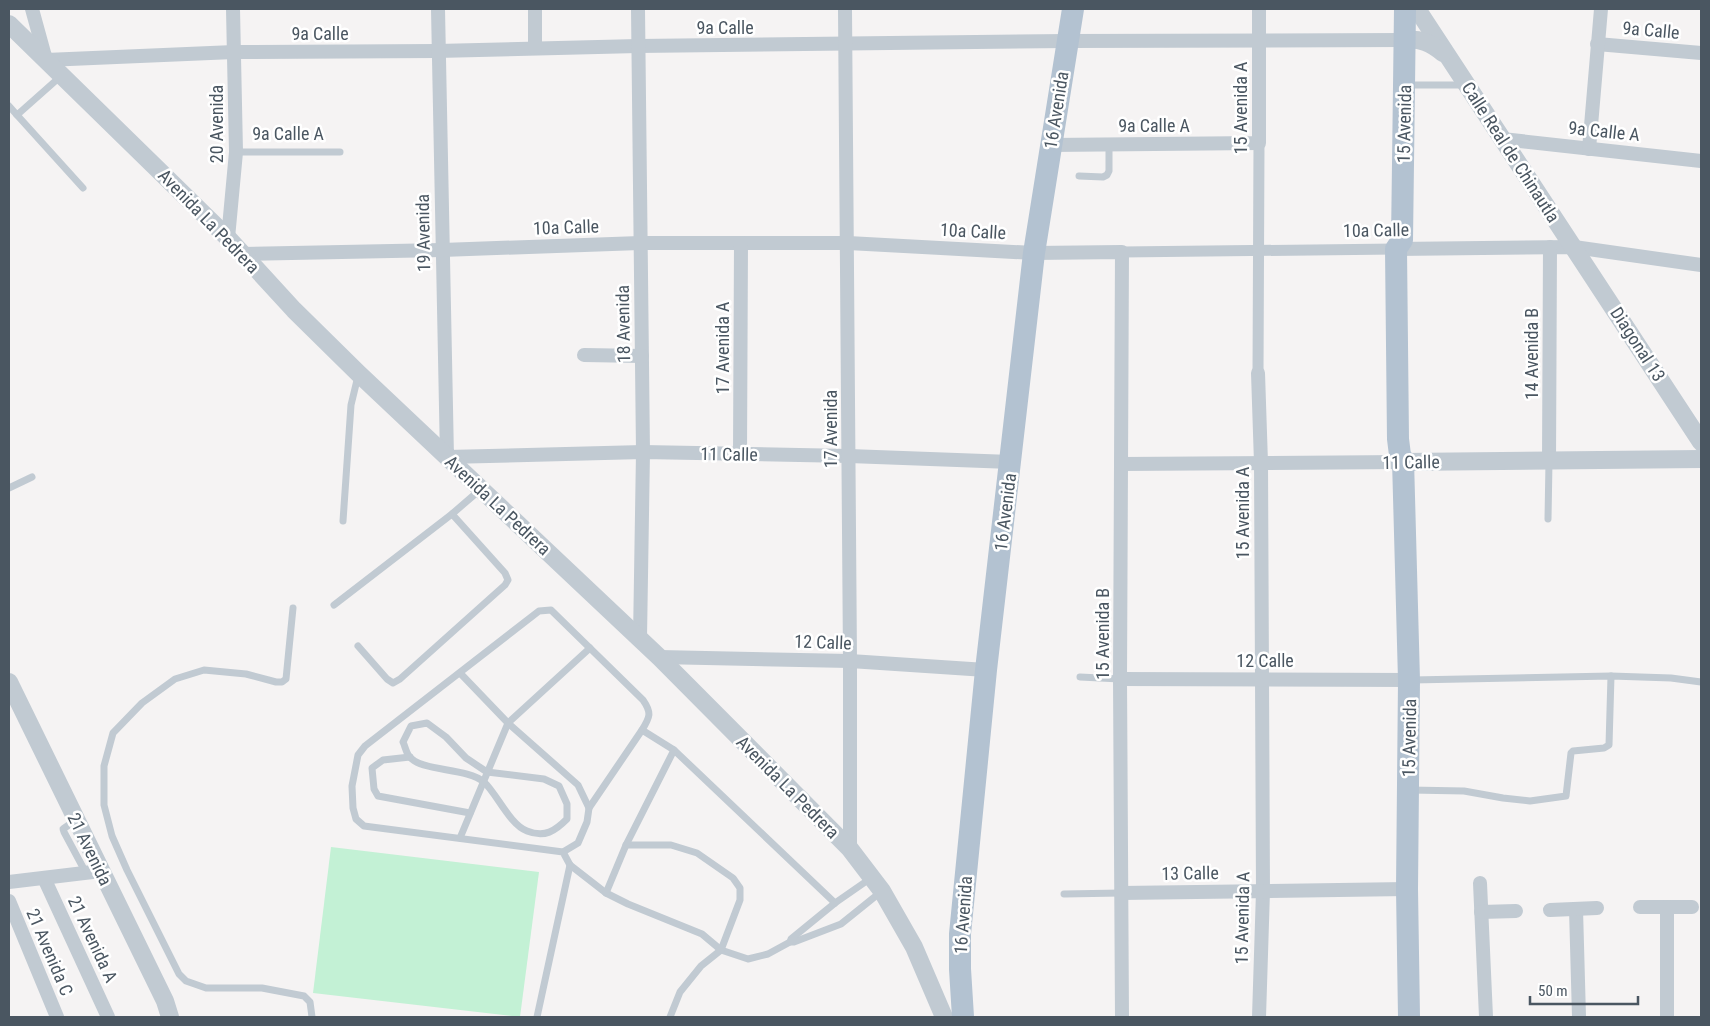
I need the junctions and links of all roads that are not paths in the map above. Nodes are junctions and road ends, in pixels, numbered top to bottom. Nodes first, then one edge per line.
1 (32, 9) edge
2 (232, 9) edge
3 (438, 9) edge
4 (535, 9) edge
5 (638, 9) edge
6 (845, 9) edge
7 (1073, 9) edge
8 (1259, 9) edge
9 (1405, 9) edge
10 (1417, 9) edge
11 (1601, 9) edge
12 (9, 24) edge
13 (1404, 40) junction
14 (1068, 41) junction
15 (1259, 41) junction
16 (1597, 44) junction
17 (845, 45) junction
18 (638, 46) junction
19 (535, 48) junction
20 (437, 51) junction
21 (234, 52) junction
22 (1701, 53) edge
23 (1449, 58) junction
24 (46, 60) junction
25 (61, 75) junction
26 (1405, 85) junction
27 (1467, 86) junction
28 (9, 106) edge
29 (17, 115) junction
30 (1502, 139) junction
31 (1259, 143) junction
32 (1109, 144) junction
33 (1050, 145) junction
34 (1589, 148) junction
35 (236, 152) junction
36 (340, 152) dead end
37 (1701, 161) edge
38 (1079, 176) dead end
39 (83, 188) dead end
40 (228, 238) junction
41 (640, 243) junction
42 (741, 243) junction
43 (848, 243) junction
44 (1402, 246) junction
45 (1550, 247) junction
46 (1574, 247) junction
47 (442, 250) junction
48 (1259, 250) junction
49 (1122, 252) junction
50 (1034, 253) junction
51 (241, 254) junction
52 (1701, 265) edge
53 (584, 355) dead end
54 (642, 356) junction
55 (358, 373) junction
56 (1258, 373) joint
57 (1701, 442) edge
58 (643, 452) junction
59 (740, 454) junction
60 (849, 456) junction
61 (447, 457) junction
62 (1701, 459) edge
63 (1549, 460) junction
64 (1403, 461) junction
65 (1011, 462) junction
66 (1261, 463) junction
67 (1122, 464) junction
68 (32, 477) dead end
69 (9, 488) edge
70 (481, 488) junction
71 (452, 514) junction
72 (1548, 519) dead end
73 (343, 520) dead end
74 (334, 605) dead end
75 (293, 608) dead end
76 (640, 638) junction
77 (358, 646) dead end
78 (590, 648) junction
79 (659, 657) junction
80 (850, 661) junction
81 (986, 670) junction
82 (460, 673) junction
83 (1611, 676) junction
84 (1080, 677) dead end
85 (1120, 679) junction
86 (1261, 679) junction
87 (1409, 680) junction
88 (9, 682) edge
89 (1701, 682) edge
90 (508, 723) junction
91 (642, 730) junction
92 (674, 750) junction
93 (410, 757) junction
94 (487, 772) junction
95 (484, 782) junction
96 (1408, 790) junction
97 (589, 808) junction
98 (470, 813) junction
99 (460, 838) junction
100 (626, 845) junction
101 (850, 849) junction
102 (563, 852) junction
103 (570, 866) junction
104 (94, 872) junction
105 (44, 878) junction
106 (9, 882) edge
107 (1480, 883) dead end
108 (877, 884) junction
109 (1407, 889) junction
110 (1262, 891) junction
111 (606, 893) junction
112 (1121, 893) junction
113 (1064, 894) dead end
114 (9, 901) edge
115 (835, 903) junction
116 (1666, 907) junction
117 (1692, 907) dead end
118 (1597, 908) dead end
119 (1640, 908) dead end
120 (1576, 909) junction
121 (1550, 910) dead end
122 (1516, 911) dead end
123 (1482, 912) junction
124 (790, 942) junction
125 (721, 950) junction
126 (57, 1017) edge
127 (108, 1017) edge
128 (170, 1017) edge
129 (312, 1017) edge
130 (537, 1017) edge
131 (670, 1017) edge
132 (944, 1017) edge
133 (963, 1017) edge
134 (1122, 1017) edge
135 (1259, 1017) edge
136 (1409, 1017) edge
137 (1486, 1017) edge
138 (1579, 1017) edge
139 (1666, 1017) edge

1 - 24 street
2 - 21 street, 20 Avenida
3 - 20 street, 19 Avenida
4 - 19 street
5 - 18 street, 18 Avenida
6 - 17 street, 17 Avenida
7 - 14 main road, 16 Avenida
8 - 15 street, 15 Avenida A
9 - 13 main road, 15 Avenida
10 - 23 street, Calle Real de Chinautla
11 - 16 street
12 - 24 street, Avenida La Pedrera
13 - 15 street, 9a Calle
13 - 23 street, Calle Real de Chinautla
13 - 26 main road, 15 Avenida
14 - 15 street, 9a Calle
14 - 17 street, 9a Calle
14 - 33 main road, 16 Avenida
15 - 31 street, 15 Avenida A
16 - 22 street, 9a Calle
16 - 34 street
17 - 18 street, 9a Calle
17 - 43 street, 17 Avenida
18 - 19 street, 9a Calle
18 - 41 street, 18 Avenida
19 - 20 street, 9a Calle
20 - 21 street, 9a Calle
20 - 47 street, 19 Avenida
21 - 24 street, 9a Calle
21 - 35 street, 20 Avenida
23 - 27 street, Calle Real de Chinautla
24 - 25 street, Avenida La Pedrera
25 - 29 lane
25 - 40 street, Avenida La Pedrera
26 - 27 lane
26 - 44 main road, 15 Avenida
27 - 30 street, Calle Real de Chinautla
28 - 29 lane
29 - 39 lane
30 - 34 street, 9a Calle A
30 - 46 street, Calle Real de Chinautla
31 - 32 street, 9a Calle A
31 - 48 street, 15 Avenida A
32 - 33 street, 9a Calle A
32 - 38 lane
33 - 50 main road, 16 Avenida
34 - 37 street, 9a Calle A
35 - 36 lane, 9a Calle A
35 - 40 street, 20 Avenida
40 - 51 street, Avenida La Pedrera
41 - 42 street, 10a Calle
41 - 47 street, 10a Calle
41 - 54 street, 18 Avenida
42 - 43 street, 10a Calle
42 - 59 street, 17 Avenida A
43 - 50 street, 10a Calle
43 - 60 street, 17 Avenida
44 - 45 street, 10a Calle
44 - 48 street, 10a Calle
44 - 64 main road, 15 Avenida
45 - 46 street, 10a Calle
45 - 63 street, 14 Avenida B
46 - 52 street, 10a Calle
46 - 57 street, Diagonal 13
47 - 51 street, 10a Calle
47 - 61 street, 19 Avenida
48 - 49 street, 10a Calle
48 - 56 street, 15 Avenida A
49 - 50 street, 10a Calle
49 - 67 street, 15 Avenida B
50 - 65 main road, 16 Avenida
51 - 55 street, Avenida La Pedrera
53 - 54 street
54 - 58 street, 18 Avenida
55 - 61 street, Avenida La Pedrera
55 - 73 lane
56 - 66 street, 15 Avenida A
58 - 59 street, 11 Calle
58 - 61 street, 11 Calle
58 - 76 street, 18 Avenida
59 - 60 street, 11 Calle
60 - 65 street, 11 Calle
60 - 80 street, 17 Avenida
61 - 70 street, Avenida La Pedrera
62 - 63 street, 11 Calle
63 - 64 street, 11 Calle
63 - 72 lane
64 - 66 street, 11 Calle
64 - 87 main road, 15 Avenida
65 - 81 main road, 16 Avenida
66 - 67 street, 11 Calle
66 - 86 street, 15 Avenida A
67 - 85 street, 15 Avenida B
68 - 69 lane
70 - 71 lane
70 - 76 street, Avenida La Pedrera
71 - 74 lane
71 - 77 lane
75 - 129 lane
76 - 79 street, Avenida La Pedrera
78 - 82 lane
78 - 90 lane
78 - 91 lane
79 - 80 street, 12 Calle
79 - 101 street, Avenida La Pedrera
80 - 81 street, 12 Calle
80 - 101 street, 17 Avenida
81 - 133 main road, 16 Avenida
82 - 90 lane
82 - 99 lane
83 - 87 lane
83 - 89 lane
83 - 96 lane
84 - 85 lane
85 - 86 street, 12 Calle
85 - 112 street, 15 Avenida B
86 - 87 street, 12 Calle
86 - 110 street, 15 Avenida A
87 - 96 main road, 15 Avenida
88 - 104 street, 21 Avenida
90 - 94 lane
90 - 97 lane
91 - 92 lane
91 - 97 lane
92 - 100 lane
92 - 115 lane
93 - 94 lane
93 - 95 lane
93 - 98 lane
94 - 95 lane
94 - 95 lane
95 - 98 lane
96 - 109 main road, 15 Avenida
97 - 102 lane
98 - 99 lane
99 - 102 lane
100 - 111 lane
100 - 125 lane
101 - 108 street, Avenida La Pedrera
102 - 103 lane
103 - 111 lane
103 - 130 lane
104 - 105 street
104 - 128 street, 21 Avenida
105 - 106 street
105 - 127 street, 21 Avenida A
107 - 123 street
108 - 115 lane
108 - 124 lane
108 - 132 street, Avenida La Pedrera
109 - 110 street, 13 Calle
109 - 136 main road, 15 Avenida
110 - 112 street, 13 Calle
110 - 135 street, 15 Avenida A
111 - 125 lane
112 - 113 lane, 13 Calle
112 - 134 street, 15 Avenida B
114 - 126 street, 21 Avenida C
115 - 124 lane
116 - 117 street
116 - 119 street
116 - 139 street
118 - 120 street
120 - 121 street
120 - 138 street
122 - 123 street
123 - 137 street
124 - 125 lane
125 - 131 lane

